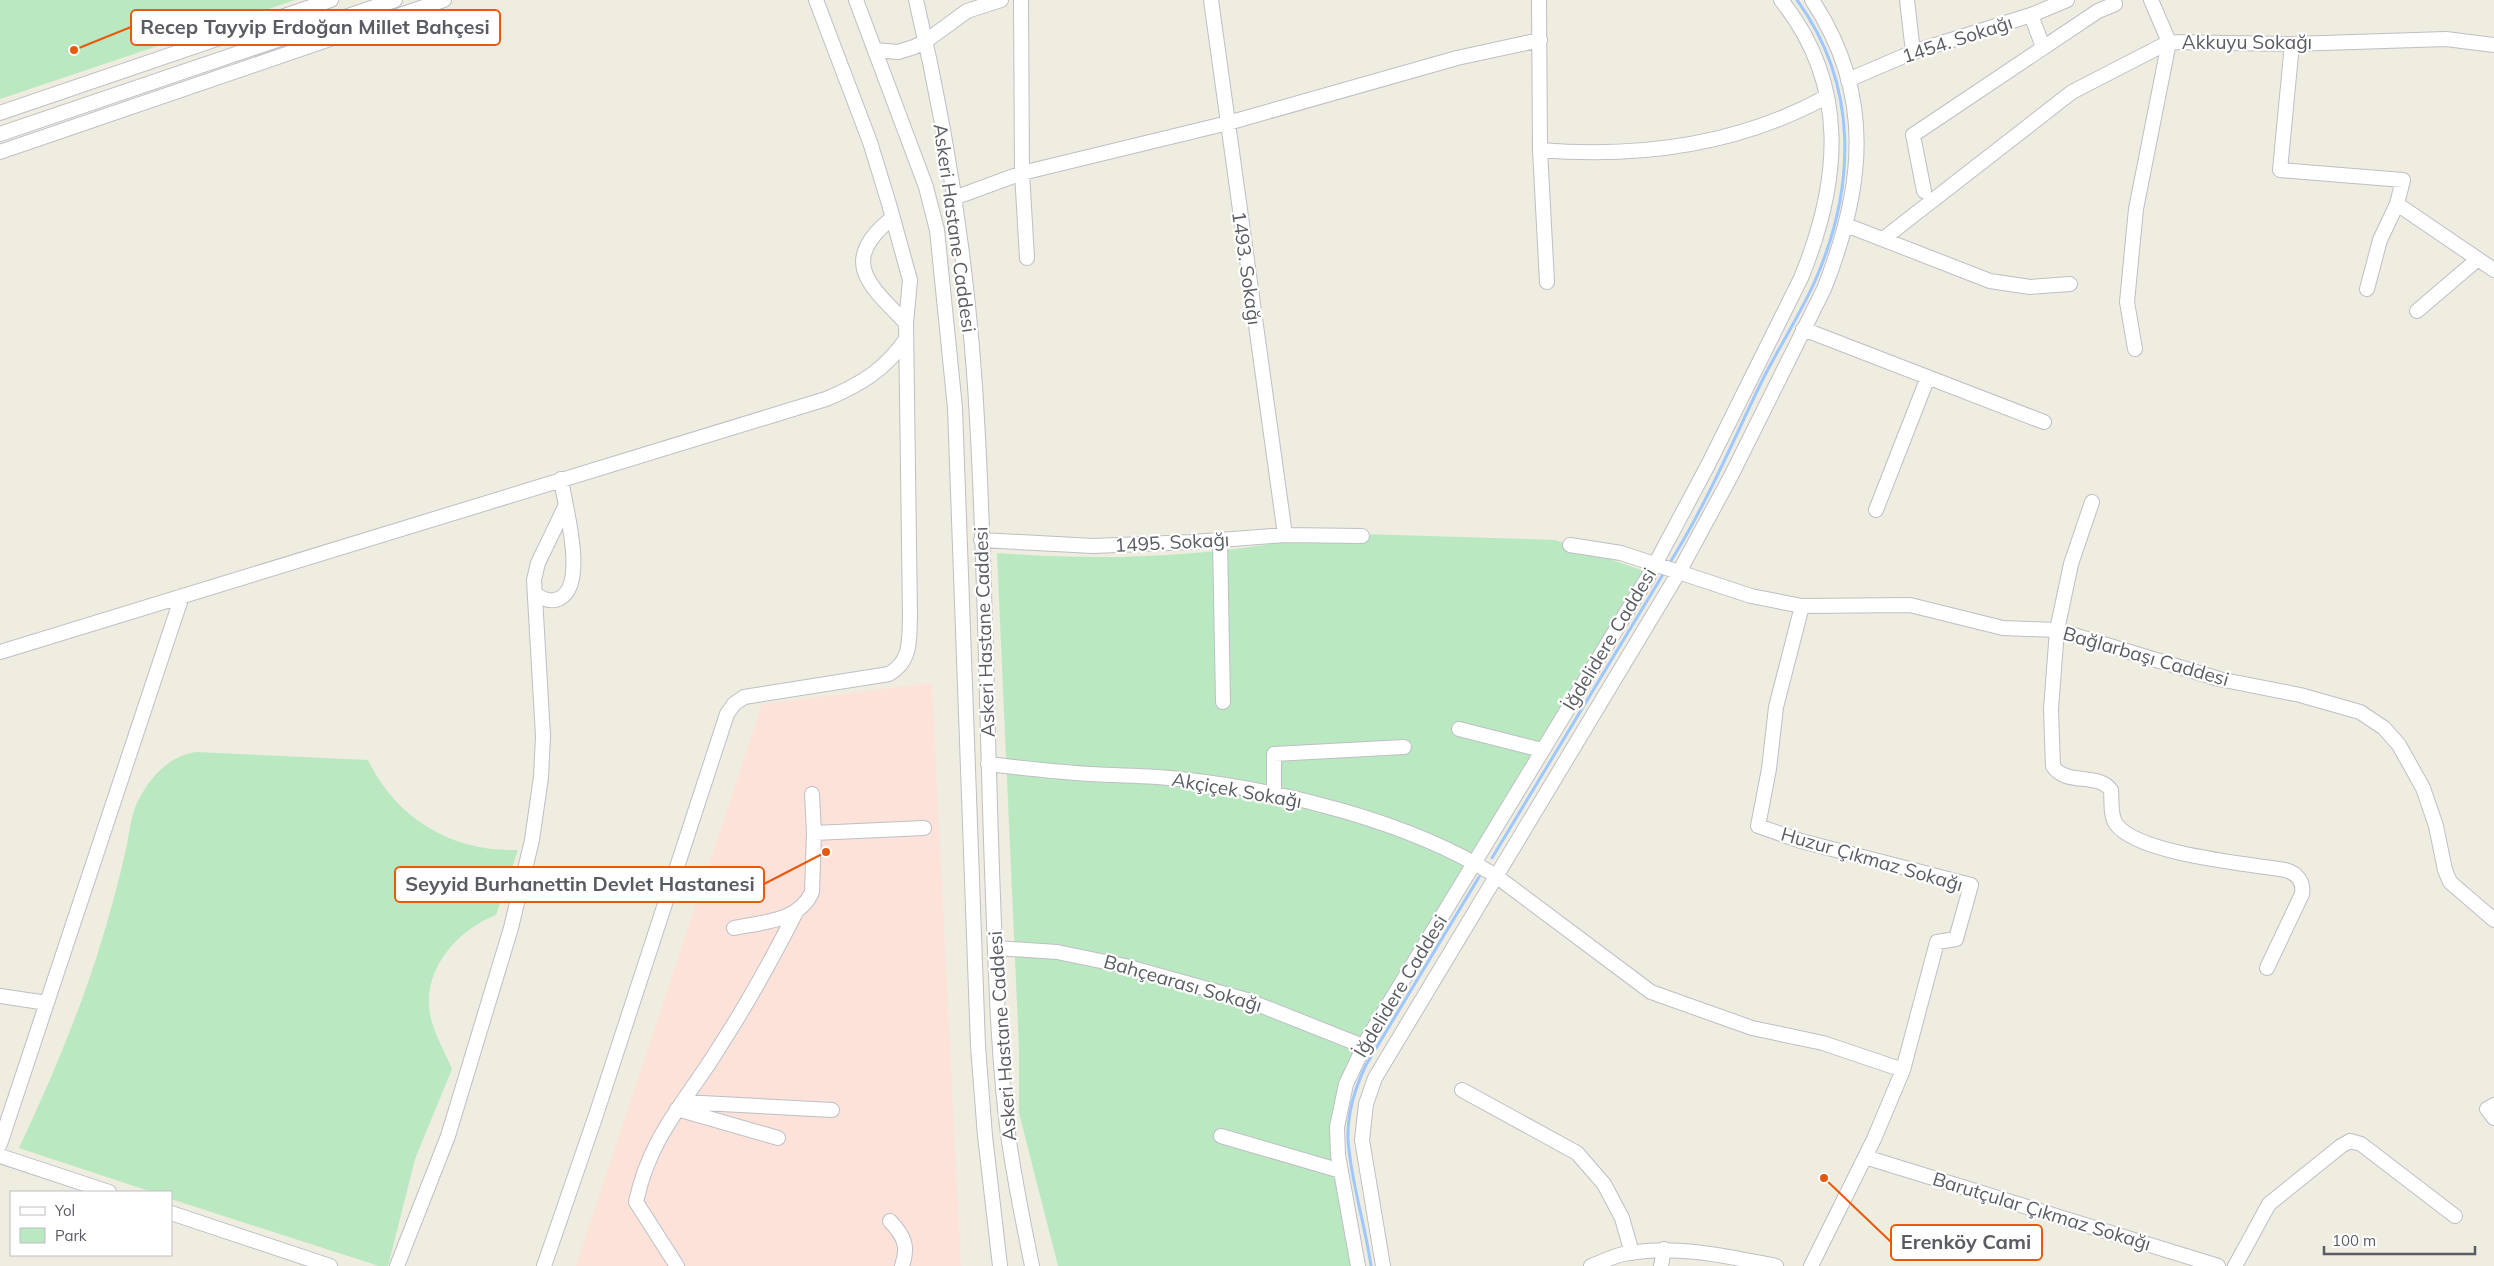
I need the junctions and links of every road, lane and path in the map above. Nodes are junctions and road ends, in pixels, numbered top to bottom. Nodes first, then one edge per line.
1 (331, 0) edge
2 (395, 0) edge
3 (444, 0) edge
4 (816, 0) edge
5 (916, 0) edge
6 (1000, 0) edge
7 (1021, 0) edge
8 (1211, 0) edge
9 (1539, 0) edge
10 (1781, 0) edge
11 (1812, 0) edge
12 (1907, 0) edge
13 (2067, 0) edge
14 (2151, 0) edge
15 (862, 3) edge
16 (2115, 4) dead end
17 (2031, 15) junction
18 (1540, 40) junction
19 (926, 41) junction
20 (2169, 42) junction
21 (2292, 44) junction
22 (2494, 45) edge
23 (2043, 48) junction
24 (875, 50) junction
25 (1912, 52) junction
26 (1848, 80) junction
27 (1826, 97) junction
28 (0, 113) edge
29 (1228, 123) junction
30 (0, 134) edge
31 (1540, 150) junction
32 (0, 152) edge
33 (1022, 173) junction
34 (1924, 191) dead end
35 (954, 198) junction
36 (2397, 204) junction
37 (892, 218) junction
38 (1846, 225) junction
39 (1883, 239) junction
40 (1027, 258) dead end
41 (2478, 259) junction
42 (2494, 270) edge
43 (1547, 282) dead end
44 (2070, 284) dead end
45 (2367, 289) dead end
46 (2417, 311) dead end
47 (906, 323) junction
48 (1803, 329) junction
49 (906, 339) junction
50 (2135, 349) dead end
51 (1928, 377) junction
52 (2044, 422) dead end
53 (560, 479) junction
54 (2092, 502) dead end
55 (565, 507) junction
56 (1876, 510) dead end
57 (1285, 535) junction
58 (1362, 536) dead end
59 (981, 540) junction
60 (1220, 540) junction
61 (1570, 545) dead end
62 (1655, 565) junction
63 (1679, 572) junction
64 (535, 594) junction
65 (182, 596) junction
66 (1802, 606) junction
67 (2057, 630) junction
68 (0, 652) edge
69 (1223, 702) dead end
70 (1459, 729) dead end
71 (1404, 747) dead end
72 (1542, 750) junction
73 (988, 764) junction
74 (812, 794) dead end
75 (1274, 794) junction
76 (924, 828) dead end
77 (814, 832) junction
78 (1475, 862) junction
79 (1496, 876) junction
80 (794, 914) junction
81 (2494, 920) edge
82 (734, 928) dead end
83 (995, 948) junction
84 (2267, 968) dead end
85 (0, 996) edge
86 (47, 1003) junction
87 (1363, 1046) junction
88 (1903, 1070) junction
89 (1462, 1090) dead end
90 (2494, 1105) edge
91 (680, 1106) junction
92 (832, 1110) dead end
93 (2494, 1118) edge
94 (1221, 1136) dead end
95 (778, 1138) dead end
96 (0, 1144) edge
97 (0, 1156) edge
98 (1865, 1157) junction
99 (1342, 1171) junction
100 (106, 1191) edge
101 (172, 1213) edge
102 (2455, 1216) dead end
103 (890, 1221) dead end
104 (1664, 1249) junction
105 (1632, 1253) junction
106 (330, 1266) edge
107 (397, 1266) edge
108 (544, 1266) edge
109 (677, 1266) edge
110 (902, 1266) edge
111 (1000, 1266) edge
112 (1032, 1266) edge
113 (1358, 1266) edge
114 (1383, 1266) edge
115 (1592, 1266) edge
116 (1661, 1266) edge
117 (1776, 1266) edge
118 (1811, 1266) edge
119 (2218, 1266) edge
120 (2235, 1266) edge

1 - 28 street
2 - 30 street
3 - 32 street
4 - 37 street
5 - 19 street, Askeri Hastane Caddesi
6 - 19 street
7 - 33 street
8 - 29 street, 1493. Sokağı
9 - 18 street
10 - 27 street, İğdelidere Caddesi
11 - 26 street, İğdelidere Caddesi
12 - 25 street
13 - 17 street, 1454. Sokağı
14 - 20 street
15 - 24 street, Askeri Hastane Caddesi
16 - 23 street
17 - 23 street
17 - 25 street, 1454. Sokağı
18 - 29 street
18 - 31 street
19 - 24 street
19 - 35 street, Askeri Hastane Caddesi
20 - 21 street, Akkuyu Sokağı
20 - 39 street, Akkuyu Sokağı
20 - 50 street
21 - 22 street, Akkuyu Sokağı
21 - 36 street
23 - 34 street
24 - 111 street, Askeri Hastane Caddesi
25 - 26 street, 1454. Sokağı
26 - 38 street, İğdelidere Caddesi
27 - 31 street
27 - 62 street, İğdelidere Caddesi
29 - 33 street
29 - 57 street, 1493. Sokağı
31 - 43 street
33 - 35 street
33 - 40 street
35 - 59 street, Askeri Hastane Caddesi
36 - 41 street
36 - 45 street
37 - 47 street
37 - 47 street
38 - 39 street
38 - 48 street, İğdelidere Caddesi
39 - 44 street
41 - 42 street
41 - 46 street
47 - 49 street
48 - 51 street
48 - 63 street, İğdelidere Caddesi
49 - 53 street
49 - 108 street
51 - 52 street
51 - 56 street
53 - 55 street
53 - 65 street
54 - 67 street
55 - 64 street
55 - 64 street
57 - 58 street, 1495. Sokağı
57 - 60 street, 1495. Sokağı
59 - 60 street, 1495. Sokağı
59 - 73 street, Askeri Hastane Caddesi
60 - 69 street
61 - 62 street, Bağlarbaşı Caddesi
62 - 63 street, Bağlarbaşı Caddesi
62 - 72 street, İğdelidere Caddesi
63 - 66 street, Bağlarbaşı Caddesi
63 - 79 street, İğdelidere Caddesi
64 - 107 street
65 - 68 street
65 - 86 street
66 - 67 street, Bağlarbaşı Caddesi
66 - 88 street, Huzur Çıkmaz Sokağı
67 - 81 street, Bağlarbaşı Caddesi
67 - 84 street
70 - 72 street
71 - 75 street
72 - 78 street, İğdelidere Caddesi
73 - 75 street, Akçiçek Sokağı
73 - 83 street, Askeri Hastane Caddesi
74 - 77 street
75 - 78 street, Akçiçek Sokağı
76 - 77 street
77 - 80 street
78 - 79 street, Akçiçek Sokağı
78 - 87 street, İğdelidere Caddesi
79 - 88 street, Akçiçek Sokağı
79 - 114 street, İğdelidere Caddesi
80 - 82 street
80 - 91 street
83 - 87 street, Bahçearası Sokağı
83 - 112 street, Askeri Hastane Caddesi
85 - 86 street
86 - 96 street
87 - 99 street, İğdelidere Caddesi
88 - 98 street, Huzur Çıkmaz Sokağı
89 - 105 street
90 - 93 street
91 - 92 street
91 - 95 street
91 - 109 street
94 - 99 street
97 - 100 street
98 - 118 street, Huzur Çıkmaz Sokağı
98 - 119 street, Barutçular Çıkmaz Sokağı
99 - 113 street, İğdelidere Caddesi
101 - 106 street
102 - 120 street
103 - 110 street
104 - 105 street
104 - 116 street
104 - 117 street
105 - 115 street

